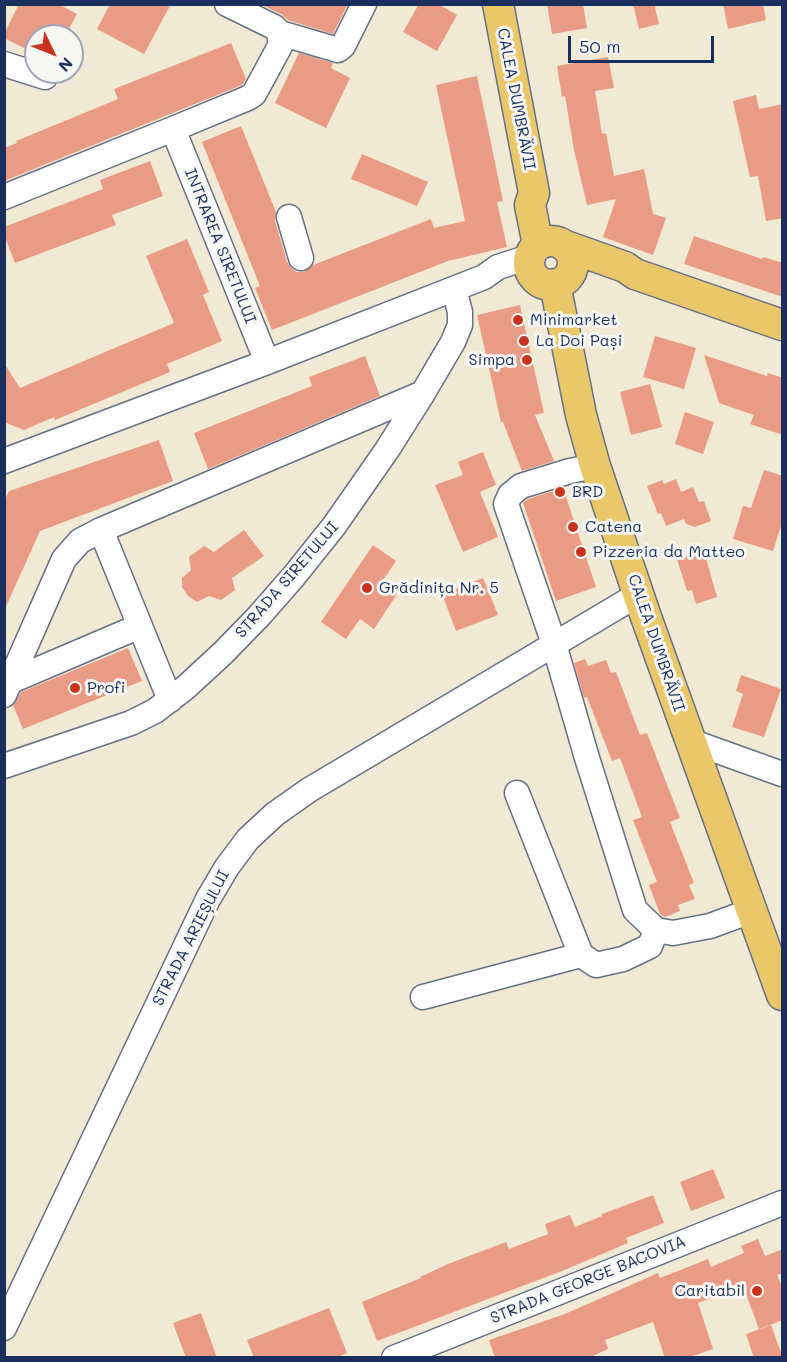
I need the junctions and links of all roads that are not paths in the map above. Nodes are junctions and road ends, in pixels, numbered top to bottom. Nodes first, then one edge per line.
1 (227, 4) edge
2 (364, 4) edge
3 (498, 4) edge
4 (280, 33) junction
5 (4, 64) edge
6 (24, 70) edge
7 (173, 129) junction
8 (4, 197) edge
9 (290, 217) dead end
10 (301, 258) dead end
11 (549, 260) junction
12 (454, 289) junction
13 (783, 325) edge
14 (267, 362) junction
15 (423, 393) junction
16 (4, 461) edge
17 (595, 466) junction
18 (101, 530) junction
19 (639, 594) junction
20 (140, 626) junction
21 (554, 644) junction
22 (8, 688) edge
23 (170, 700) junction
24 (690, 741) junction
25 (4, 766) edge
26 (783, 774) edge
27 (517, 793) dead end
28 (751, 911) junction
29 (656, 930) junction
30 (581, 955) junction
31 (783, 994) edge
32 (423, 997) dead end
33 (783, 1203) edge
34 (4, 1328) edge
35 (394, 1358) edge

1 - 4 street
2 - 4 street
3 - 11 main road, CALEA DUMBRĂVII
4 - 7 street
5 - 6 street
7 - 8 street
7 - 14 street, INTRAREA SIRETULUI
9 - 10 street
11 - 12 street
11 - 13 main road
11 - 17 main road, CALEA DUMBRĂVII
12 - 14 street
12 - 15 street, STRADA SIRETULUI
14 - 16 street
15 - 18 street
15 - 23 street, STRADA SIRETULUI
17 - 19 main road, CALEA DUMBRĂVII
17 - 21 street
18 - 20 street
18 - 22 street
19 - 21 street, STRADA ARIEȘULUI
19 - 24 main road, CALEA DUMBRĂVII
20 - 22 street
20 - 23 street
21 - 29 street
21 - 34 street, STRADA ARIEȘULUI
23 - 25 street, STRADA SIRETULUI
24 - 26 street
24 - 28 main road, CALEA DUMBRĂVII
27 - 30 street
28 - 29 street
28 - 31 main road, CALEA DUMBRĂVII
29 - 30 street
30 - 32 street
33 - 35 street, STRADA GEORGE BACOVIA

